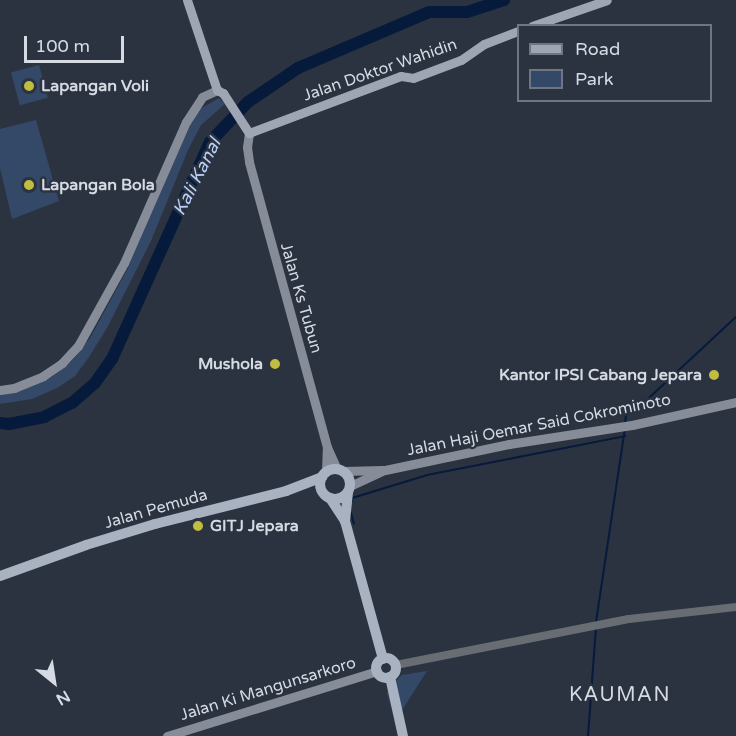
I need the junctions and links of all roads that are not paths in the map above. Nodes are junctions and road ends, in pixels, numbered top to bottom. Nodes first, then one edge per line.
1 (187, 0) edge
2 (607, 0) edge
3 (538, 24) edge
4 (517, 32) edge
5 (217, 90) junction
6 (247, 130) junction
7 (0, 390) edge
8 (736, 402) edge
9 (327, 447) junction
10 (340, 470) junction
11 (385, 470) junction
12 (323, 479) junction
13 (349, 489) junction
14 (330, 498) junction
15 (345, 521) junction
16 (0, 576) edge
17 (736, 607) edge
18 (383, 659) junction
19 (396, 665) junction
20 (377, 671) junction
21 (390, 677) junction
22 (167, 736) edge
23 (403, 736) edge

1 - 5 main road
2 - 3 main road
4 - 6 main road, Jalan Doktor Wahidin
5 - 6 main road
5 - 7 main road
6 - 9 main road, Jalan Ks Tubun
8 - 11 main road, Jalan Haji Oemar Said Cokrominoto
9 - 10 main road, Jalan Ks Tubun
9 - 12 main road
10 - 11 main road
10 - 12 highway
10 - 13 highway
11 - 13 main road, Jalan Haji Oemar Said Cokrominoto
12 - 14 highway
12 - 16 highway, Jalan Pemuda
13 - 14 highway
13 - 15 highway
14 - 15 highway
15 - 18 highway
17 - 19 street
18 - 19 highway
18 - 20 highway
19 - 21 highway
20 - 21 highway
20 - 22 main road, Jalan Ki Mangunsarkoro
21 - 23 highway

